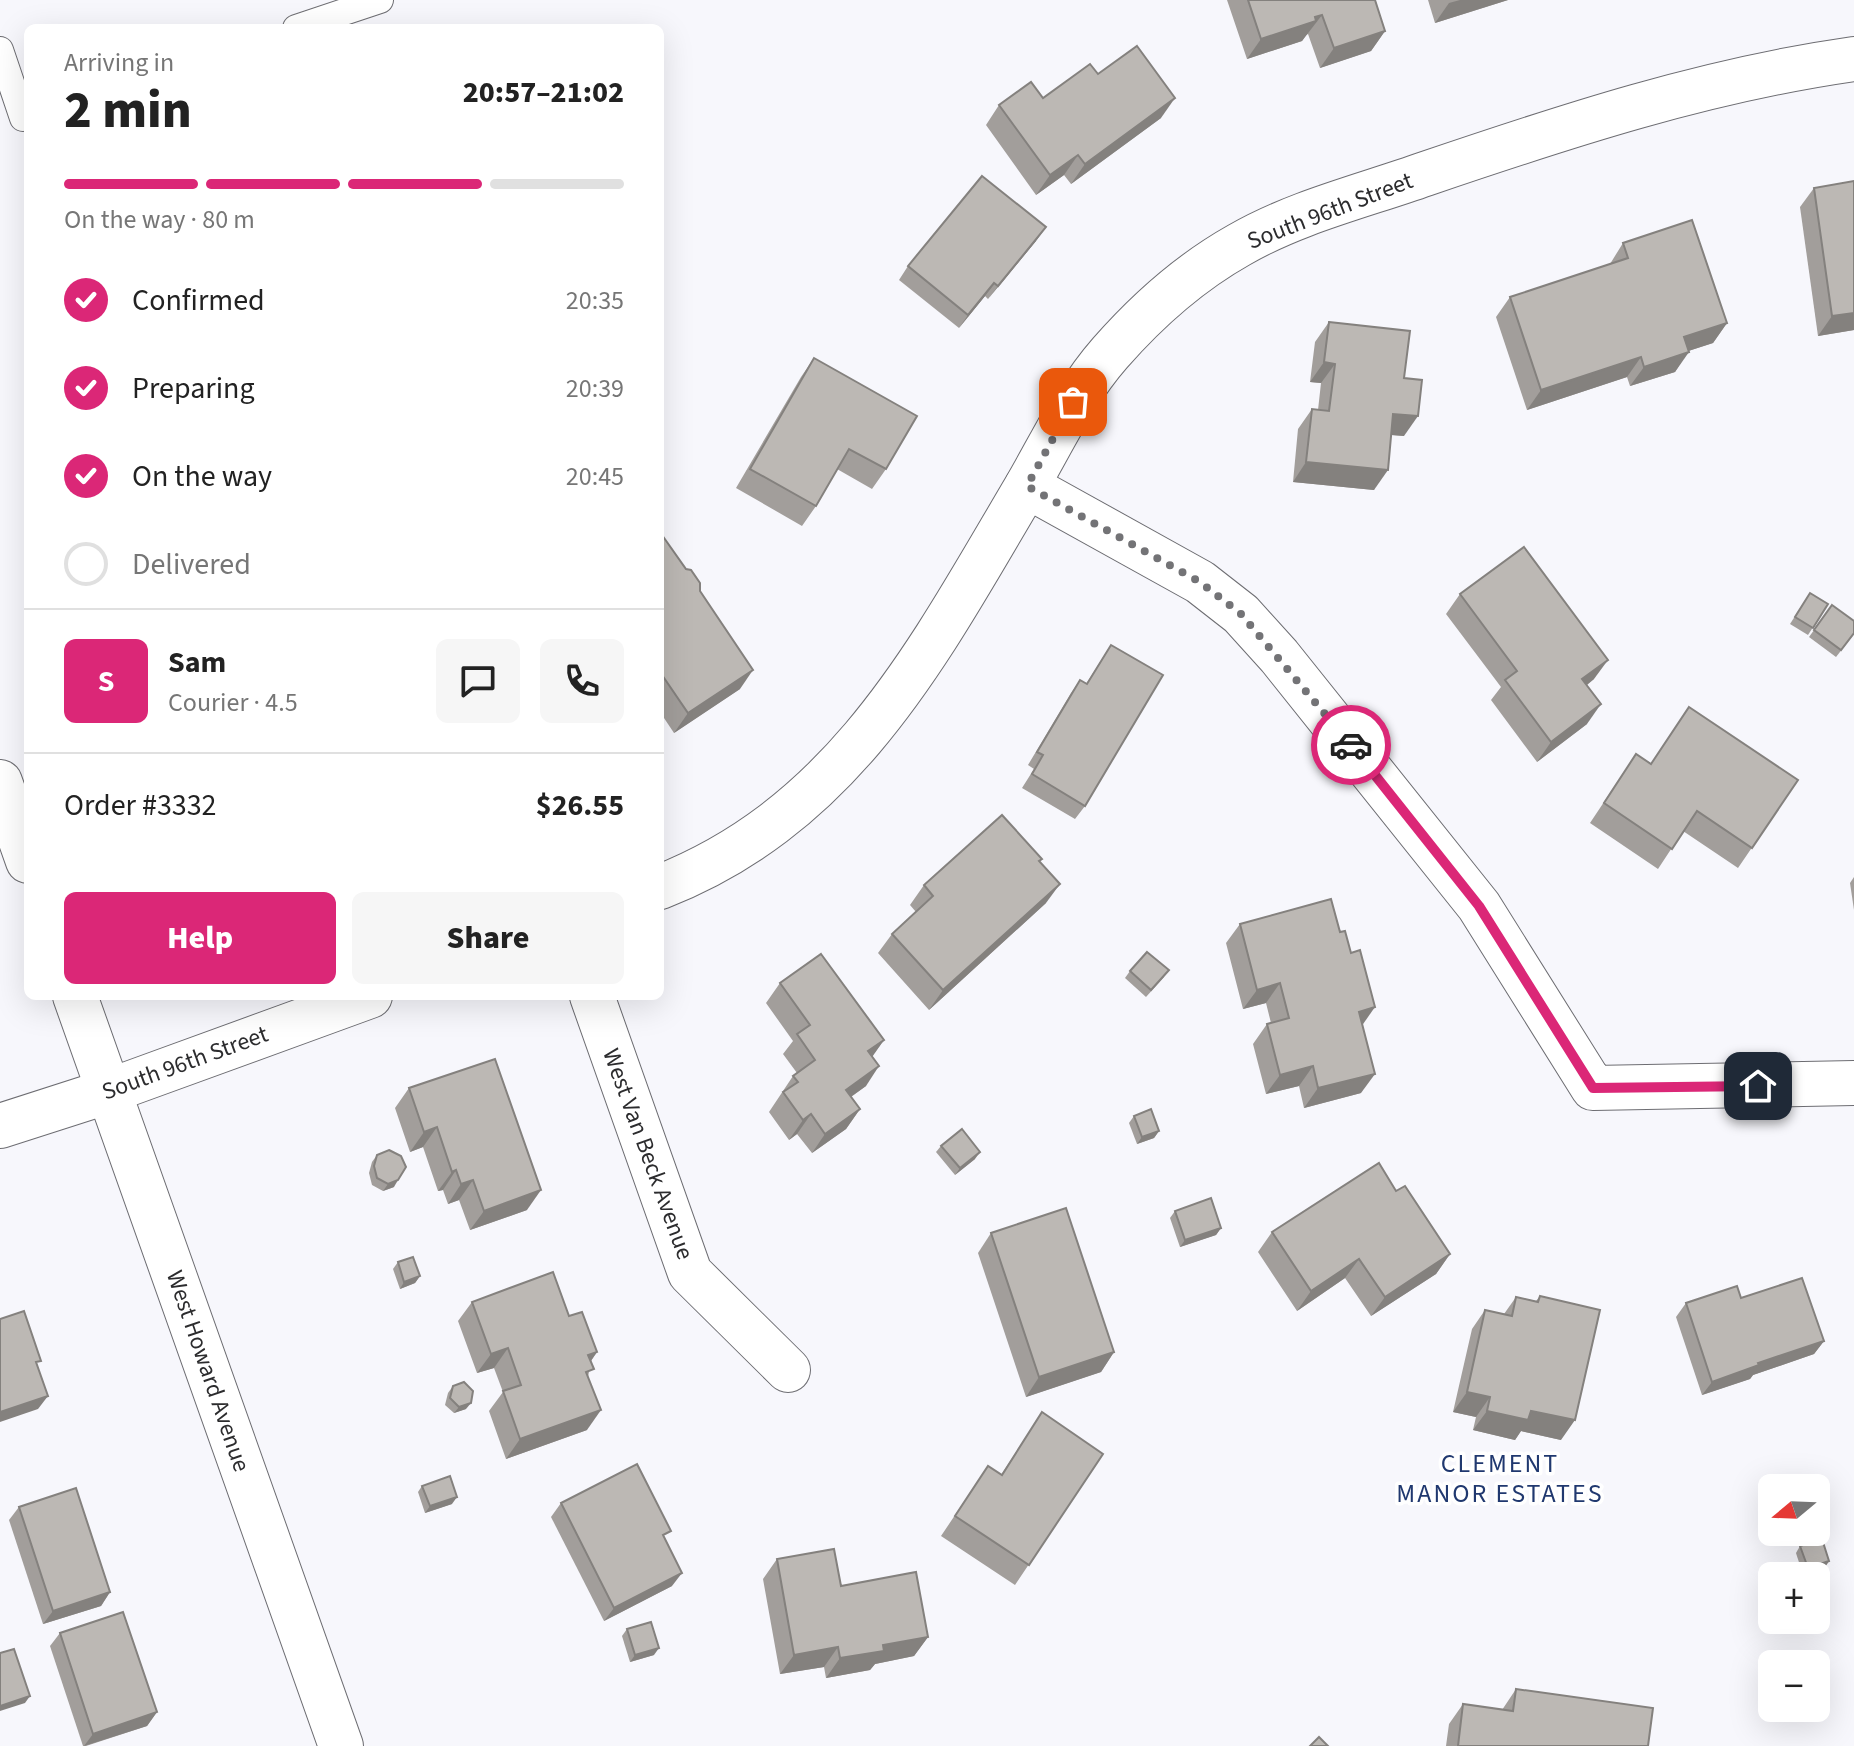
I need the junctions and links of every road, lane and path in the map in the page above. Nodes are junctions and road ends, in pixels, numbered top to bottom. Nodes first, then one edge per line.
1 (380, 0) edge
2 (308, 24) edge
3 (0, 50) edge
4 (1854, 59) edge
5 (17, 120) edge
6 (1027, 486) junction
7 (0, 782) edge
8 (24, 850) edge
9 (664, 885) edge
10 (76, 1000) edge
11 (359, 1000) edge
12 (593, 1000) edge
13 (1854, 1083) edge
14 (109, 1091) junction
15 (0, 1126) edge
16 (788, 1370) dead end
17 (341, 1746) edge

1 - 2 lane
3 - 5 lane
4 - 6 street, South 96th Street
6 - 9 street, South 96th Street
6 - 13 street
7 - 8 street
10 - 14 street, West Howard Avenue
11 - 14 street, South 96th Street
12 - 16 street, West Van Beck Avenue
14 - 15 street, South 96th Street
14 - 17 street, West Howard Avenue

